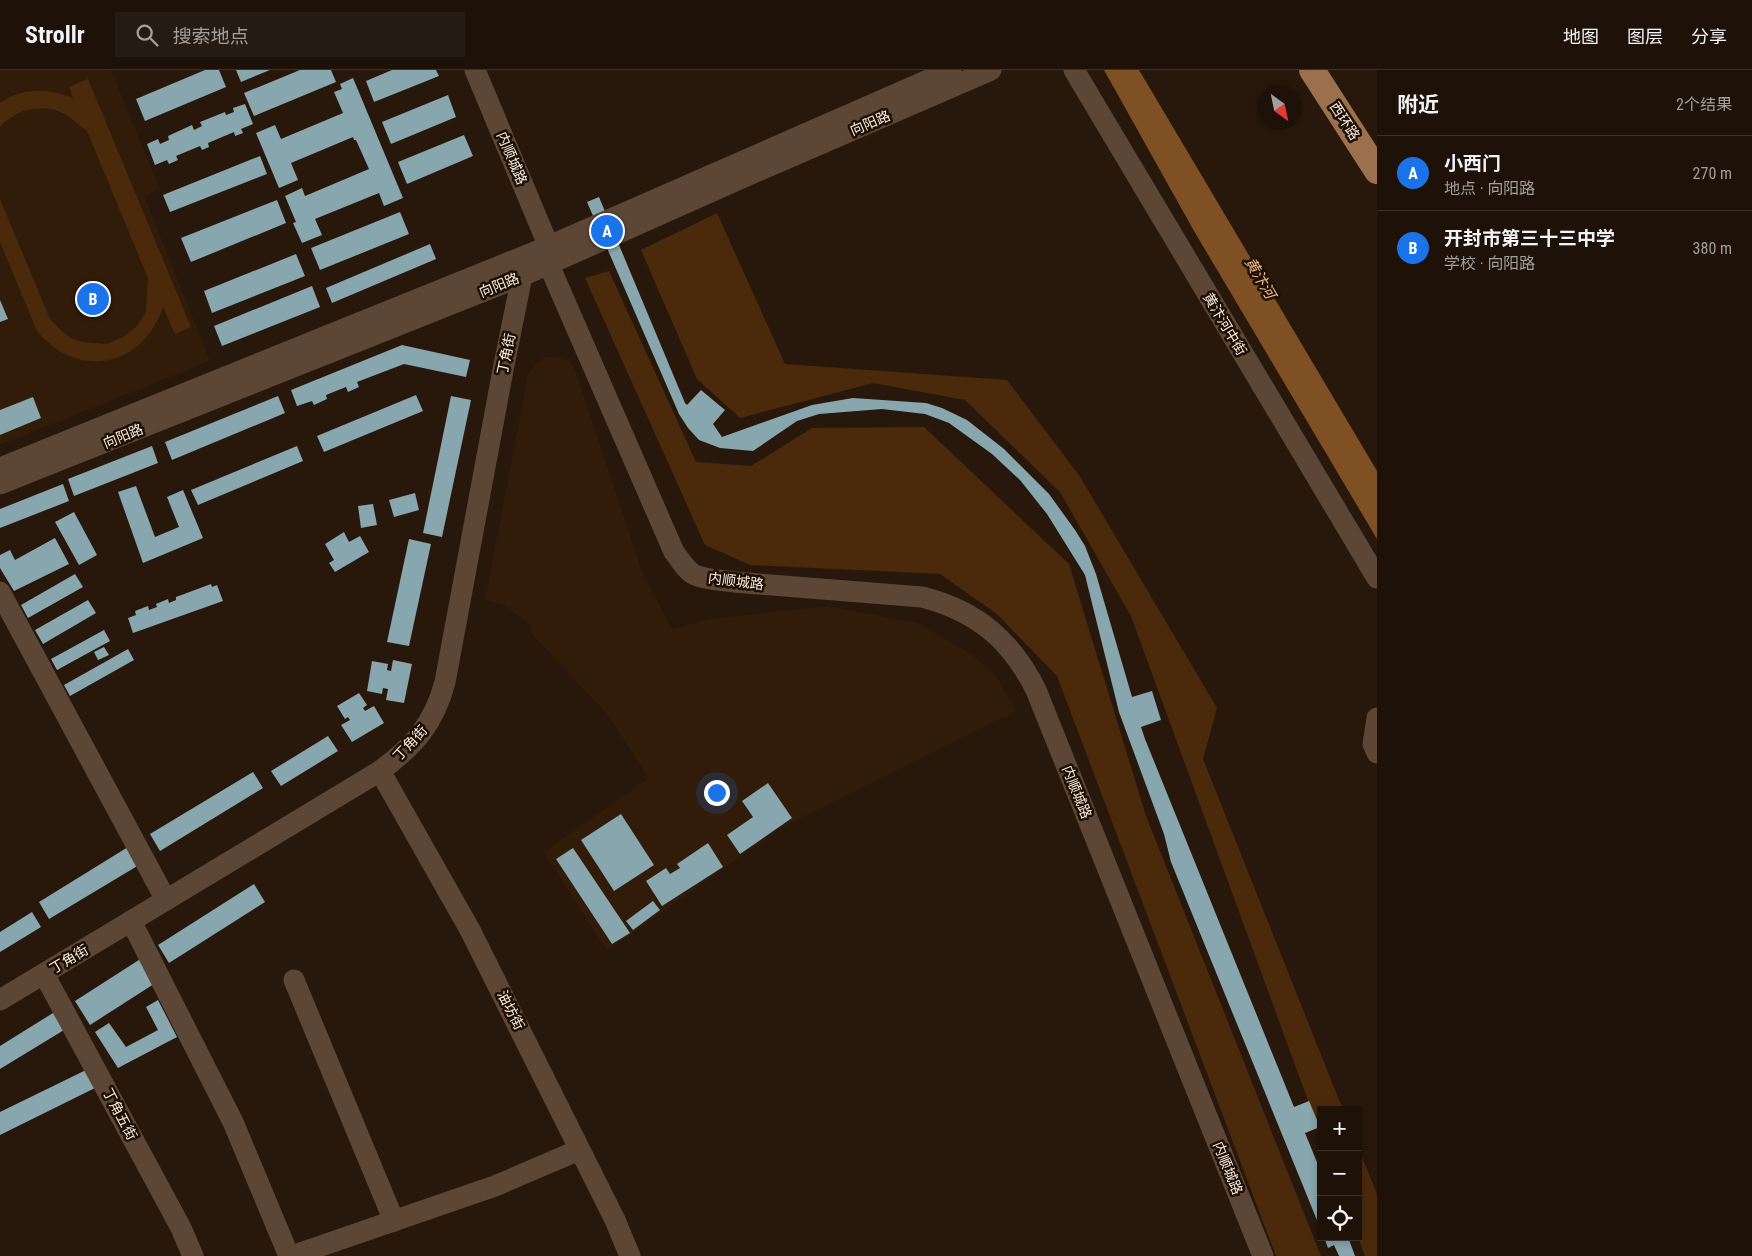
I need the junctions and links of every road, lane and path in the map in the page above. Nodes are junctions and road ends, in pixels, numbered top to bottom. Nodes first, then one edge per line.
1 (474, 70) edge
2 (951, 70) edge
3 (991, 70) edge
4 (1074, 70) edge
5 (1312, 70) edge
6 (1330, 70) edge
7 (1373, 150) edge
8 (550, 253) junction
9 (522, 276) junction
10 (0, 468) edge
11 (0, 484) edge
12 (1377, 578) edge
13 (0, 592) edge
14 (1377, 718) edge
15 (1377, 753) edge
16 (380, 772) junction
17 (166, 900) junction
18 (131, 921) junction
19 (44, 974) junction
20 (294, 980) dead end
21 (0, 1000) edge
22 (579, 1150) junction
23 (394, 1221) junction
24 (193, 1256) edge
25 (291, 1256) edge
26 (630, 1256) edge
27 (1263, 1256) edge

1 - 8 street, 内顺城路
2 - 8 street, 向阳路
3 - 8 street, 向阳路
4 - 12 street, 黄汴河中街
5 - 7 main road, 西环路
6 - 7 main road, 西环路
8 - 9 street, 向阳路
8 - 10 street, 向阳路
8 - 27 street, 内顺城路
9 - 11 street, 向阳路
9 - 16 street, 丁角街
13 - 17 street
14 - 15 street
16 - 17 street, 丁角街
16 - 22 street, 油坊街
17 - 18 street, 丁角街
18 - 19 street, 丁角街
18 - 25 street
19 - 21 street, 丁角街
19 - 24 street, 丁角五街
20 - 23 street
22 - 23 street
22 - 26 street, 油坊街
23 - 25 street

